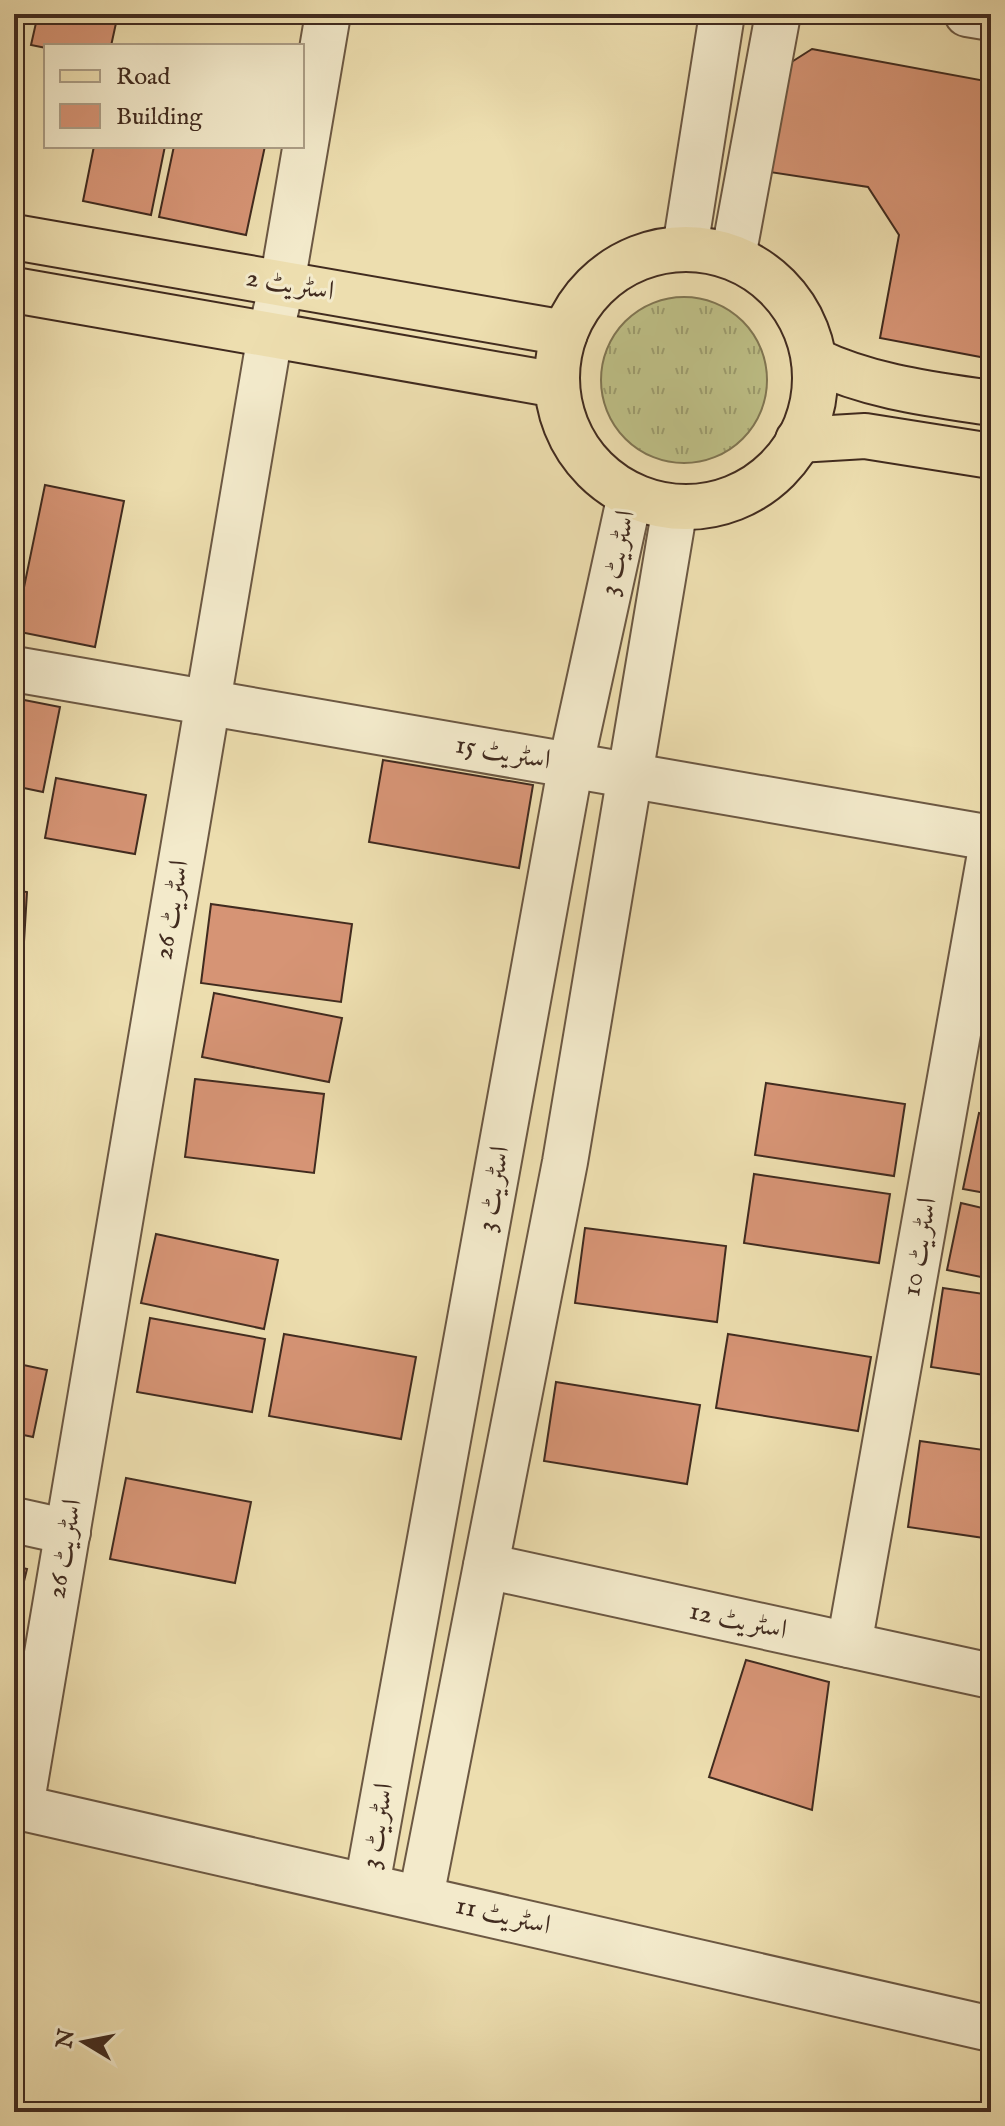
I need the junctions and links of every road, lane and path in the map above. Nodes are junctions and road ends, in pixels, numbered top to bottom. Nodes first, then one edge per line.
1 (328, 14) edge
2 (722, 14) edge
3 (778, 14) edge
4 (967, 14) edge
5 (991, 18) edge
6 (14, 237) edge
7 (685, 248) junction
8 (733, 257) junction
9 (282, 284) junction
10 (14, 290) edge
11 (565, 333) junction
12 (270, 335) junction
13 (814, 360) junction
14 (557, 385) junction
15 (991, 403) edge
16 (798, 440) junction
17 (991, 456) edge
18 (630, 495) junction
19 (675, 507) junction
20 (14, 669) edge
21 (207, 703) junction
22 (571, 764) junction
23 (630, 774) junction
24 (991, 838) edge
25 (991, 848) edge
26 (14, 1520) edge
27 (68, 1532) junction
28 (486, 1566) junction
29 (849, 1645) junction
30 (991, 1676) edge
31 (17, 1807) edge
32 (367, 1885) junction
33 (421, 1897) junction
34 (991, 2029) edge

1 - 9 street, اسٹریٹ 26
2 - 7 street
3 - 8 street
4 - 5 street
6 - 9 main road, اسٹریٹ 2
7 - 8 main road, اسٹریٹ 3
7 - 11 main road, اسٹریٹ 3
8 - 13 main road, اسٹریٹ 3
9 - 11 main road, اسٹریٹ 2
9 - 12 street, اسٹریٹ 26
10 - 12 main road, اسٹریٹ 2
11 - 14 main road, اسٹریٹ 3
12 - 14 main road, اسٹریٹ 2
12 - 21 street, اسٹریٹ 26
13 - 15 main road
13 - 16 main road, اسٹریٹ 3
14 - 18 main road, اسٹریٹ 3
16 - 17 main road
16 - 19 main road, اسٹریٹ 3
18 - 19 main road, اسٹریٹ 3
18 - 22 street, اسٹریٹ 3
19 - 23 street, اسٹریٹ 3
20 - 21 street, اسٹریٹ 15
21 - 22 street, اسٹریٹ 15
21 - 27 street, اسٹریٹ 26
22 - 23 street, اسٹریٹ 15
22 - 32 street, اسٹریٹ 3
23 - 24 street, اسٹریٹ 15
23 - 28 street, اسٹریٹ 3
25 - 29 street, اسٹریٹ 10
26 - 27 street
27 - 31 street, اسٹریٹ 26
28 - 29 street, اسٹریٹ 12
28 - 33 street, اسٹریٹ 3
29 - 30 street, اسٹریٹ 12
31 - 32 street, اسٹریٹ 11
32 - 33 street, اسٹریٹ 11
33 - 34 street, اسٹریٹ 11

